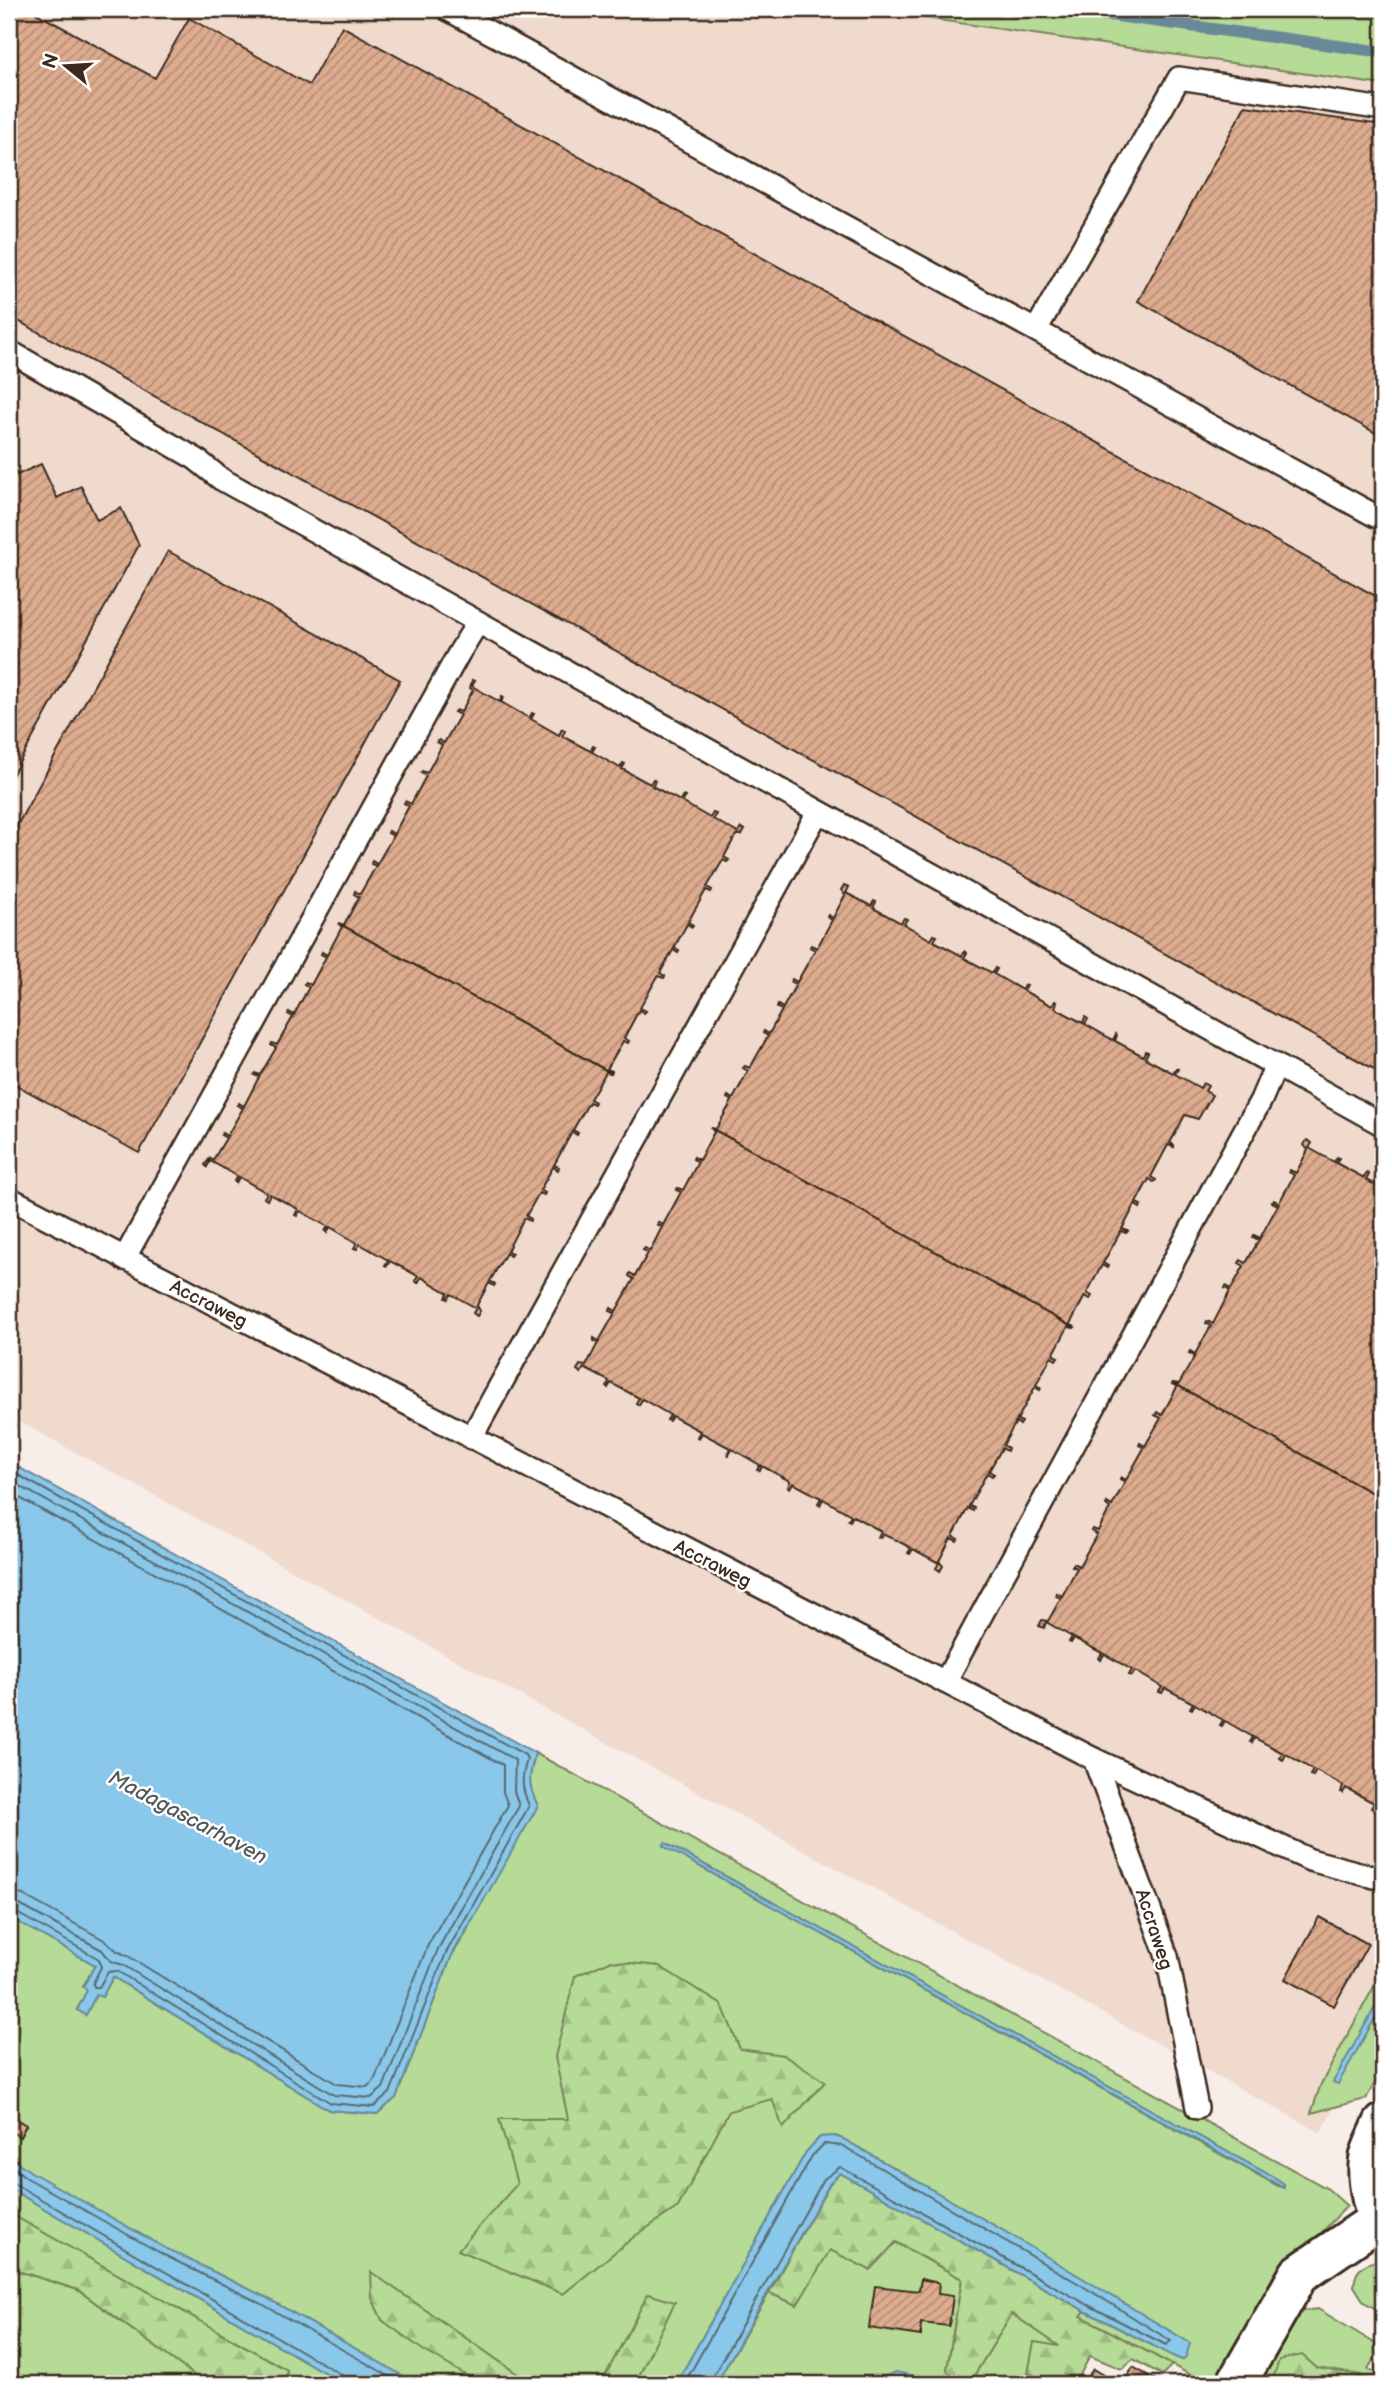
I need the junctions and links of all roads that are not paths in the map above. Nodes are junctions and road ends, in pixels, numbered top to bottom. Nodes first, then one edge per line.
1 (447, 9) edge
2 (1383, 109) edge
3 (1036, 330) junction
4 (9, 351) edge
5 (1383, 520) edge
6 (478, 622) junction
7 (818, 812) junction
8 (1276, 1065) junction
9 (1383, 1125) edge
10 (9, 1198) edge
11 (124, 1259) junction
12 (471, 1438) junction
13 (945, 1682) junction
14 (1094, 1759) junction
15 (1383, 1874) edge
16 (1198, 2108) dead end
17 (1383, 2124) edge
18 (1380, 2223) edge
19 (1236, 2384) edge

1 - 3 lane
2 - 3 lane
3 - 5 lane
4 - 6 lane
6 - 7 lane
6 - 11 lane
7 - 8 lane
7 - 12 lane
8 - 9 lane
8 - 13 lane
10 - 11 lane, Accraweg
11 - 12 lane, Accraweg
12 - 13 lane, Accraweg
13 - 14 lane, Accraweg
14 - 15 lane
14 - 16 lane, Accraweg
17 - 18 street
18 - 19 street

